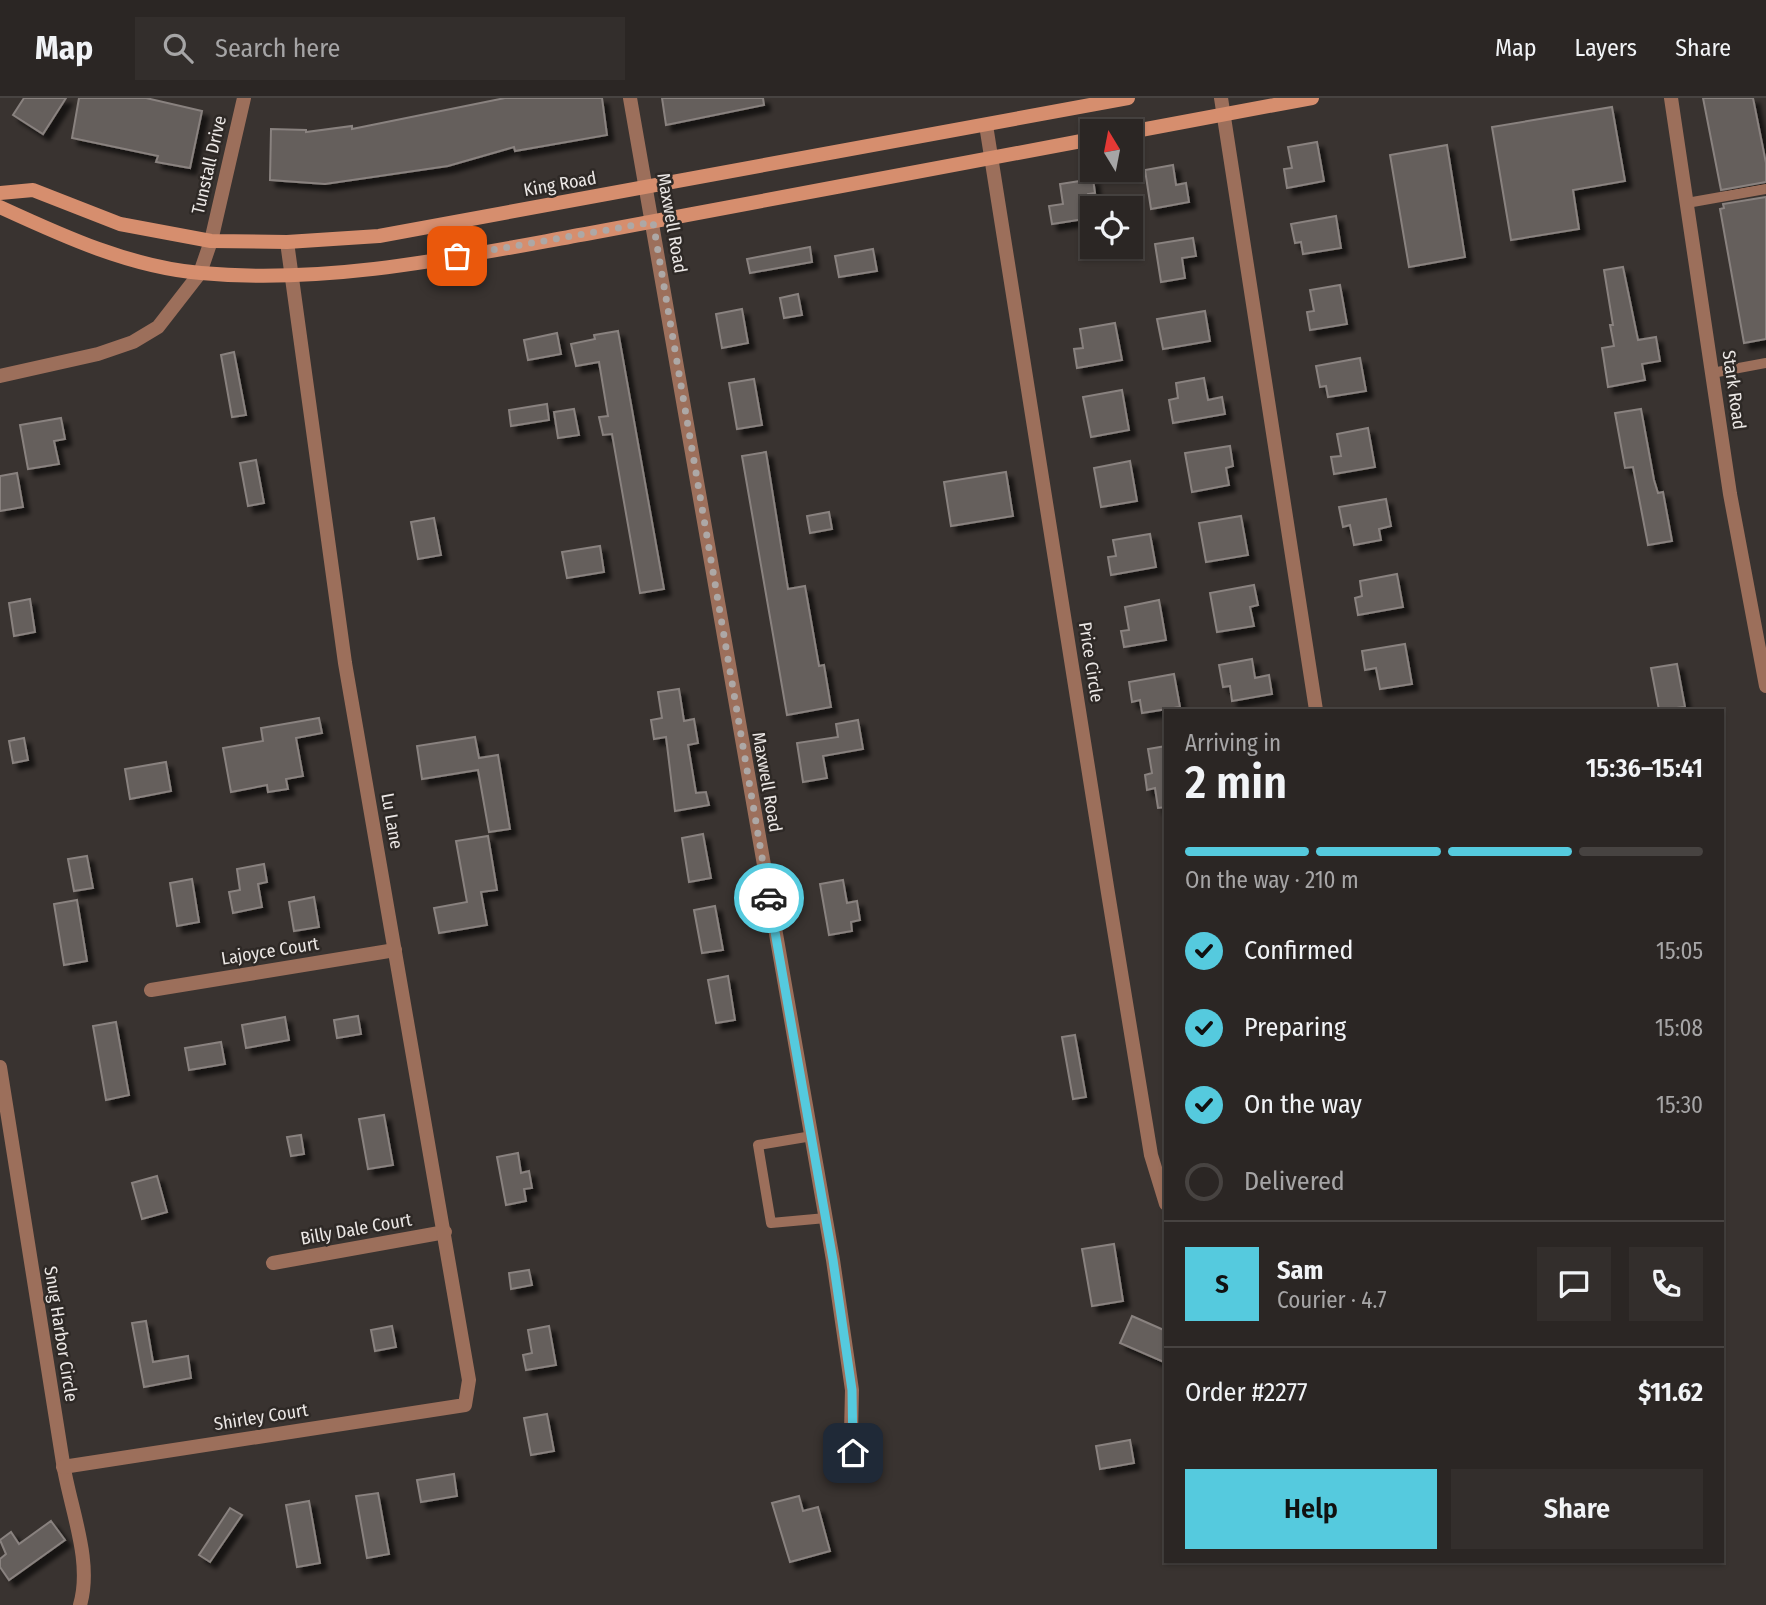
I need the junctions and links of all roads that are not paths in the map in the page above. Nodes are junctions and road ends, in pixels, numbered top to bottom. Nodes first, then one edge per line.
1 (244, 98) edge
2 (630, 98) edge
3 (1128, 98) edge
4 (1221, 98) edge
5 (1312, 98) edge
6 (1671, 98) edge
7 (1224, 114) junction
8 (986, 125) junction
9 (1143, 130) edge
10 (1080, 141) edge
11 (992, 157) junction
12 (646, 188) junction
13 (1766, 189) edge
14 (0, 193) edge
15 (1687, 203) junction
16 (0, 207) edge
17 (653, 222) junction
18 (211, 241) junction
19 (286, 243) junction
20 (200, 273) junction
21 (289, 275) junction
22 (1766, 363) edge
23 (1712, 373) junction
24 (0, 376) edge
25 (1766, 687) edge
26 (1316, 709) edge
27 (395, 950) junction
28 (151, 990) dead end
29 (0, 1067) edge
30 (811, 1136) junction
31 (1164, 1197) edge
32 (826, 1218) junction
33 (445, 1232) junction
34 (273, 1263) dead end
35 (465, 1405) joint
36 (63, 1467) junction
37 (856, 1473) dead end
38 (80, 1605) edge

1 - 18 street, Tunstall Drive
2 - 12 street, Maxwell Road
3 - 8 street, King Road
4 - 7 street
5 - 7 street
6 - 15 street, Stark Road
7 - 9 street
7 - 26 street
8 - 11 street, Price Circle
8 - 12 street, King Road
10 - 11 street
11 - 17 street
11 - 31 street, Price Circle
12 - 17 street, Maxwell Road
12 - 19 street, King Road
13 - 15 lane
14 - 18 street, King Road
15 - 23 street, Stark Road
16 - 20 street
17 - 21 street
17 - 30 street, Maxwell Road
18 - 19 street, King Road
18 - 20 street, Tunstall Drive
19 - 21 street, Lu Lane
20 - 21 street
20 - 24 street, Tunstall Drive
21 - 27 street, Lu Lane
22 - 23 lane
23 - 25 street, Stark Road
27 - 28 street, Lajoyce Court
27 - 33 street, Lu Lane
29 - 36 street, Snug Harbor Circle
30 - 32 street, Maxwell Road
30 - 32 lane
32 - 37 street, Maxwell Road
33 - 34 street, Billy Dale Court
33 - 35 street, Lu Lane
35 - 36 street, Shirley Court
36 - 38 street, Snug Harbor Circle

